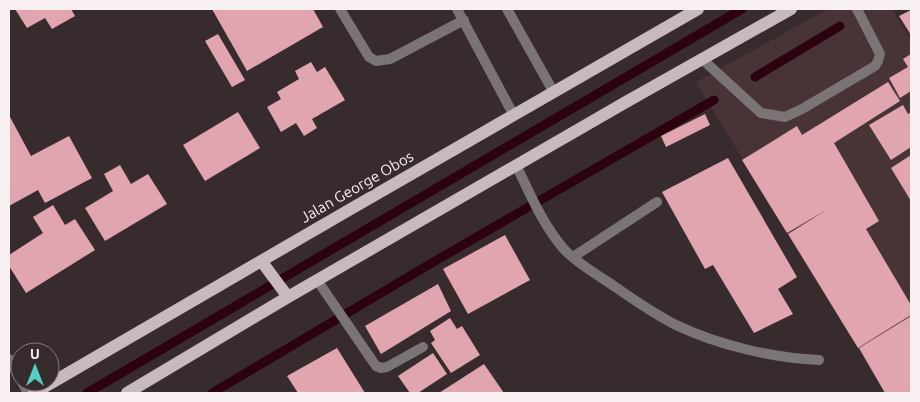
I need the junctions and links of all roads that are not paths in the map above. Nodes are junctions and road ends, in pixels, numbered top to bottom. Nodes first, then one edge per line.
1 (340, 9) edge
2 (457, 9) edge
3 (506, 9) edge
4 (698, 9) edge
5 (791, 9) edge
6 (857, 9) edge
7 (464, 20) junction
8 (702, 59) junction
9 (554, 91) junction
10 (513, 114) junction
11 (516, 165) junction
12 (657, 202) dead end
13 (573, 257) junction
14 (262, 262) junction
15 (318, 280) junction
16 (288, 297) junction
17 (423, 347) dead end
18 (819, 360) dead end
19 (34, 393) edge
20 (126, 393) edge

1 - 7 street
2 - 7 street
3 - 9 street
4 - 9 main road, Jalan George Obos
5 - 8 main road
6 - 8 street
7 - 10 street
8 - 11 main road
9 - 10 main road, Jalan George Obos
10 - 14 main road, Jalan George Obos
11 - 13 street
11 - 15 main road
12 - 13 street
13 - 18 street
14 - 16 main road
14 - 19 main road, Jalan George Obos
15 - 16 main road
15 - 17 street
16 - 20 main road

